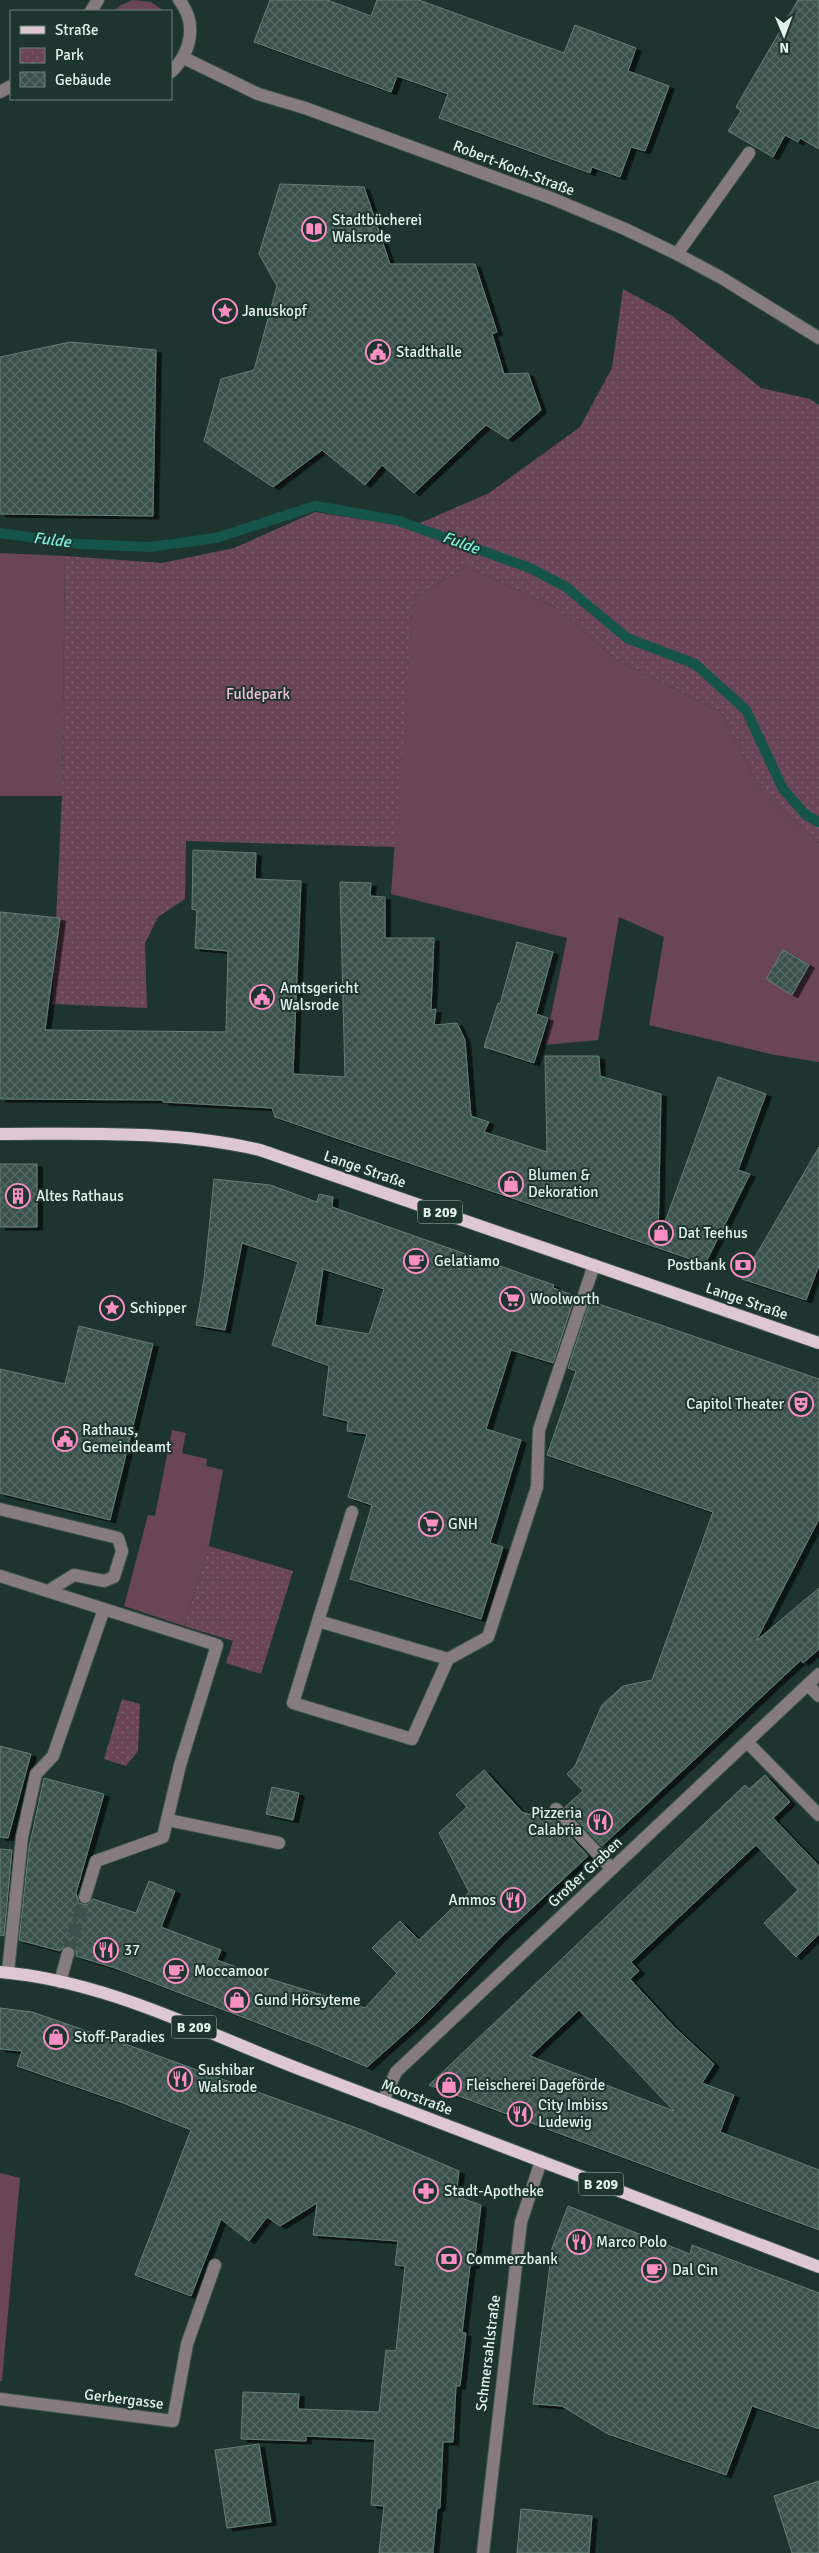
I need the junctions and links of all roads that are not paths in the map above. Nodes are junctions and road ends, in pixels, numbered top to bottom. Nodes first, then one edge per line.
1 (179, 0) edge
2 (184, 58) junction
3 (172, 71) edge
4 (749, 153) dead end
5 (678, 254) junction
6 (819, 338) edge
7 (0, 1134) edge
8 (594, 1265) junction
9 (819, 1343) edge
10 (0, 1509) edge
11 (352, 1512) dead end
12 (0, 1576) edge
13 (48, 1591) junction
14 (104, 1609) junction
15 (318, 1621) junction
16 (448, 1659) junction
17 (819, 1674) edge
18 (808, 1685) junction
19 (819, 1696) edge
20 (747, 1742) junction
21 (556, 1809) dead end
22 (819, 1815) edge
23 (168, 1820) junction
24 (279, 1843) dead end
25 (612, 1869) junction
26 (85, 1897) tunnel mouth
27 (68, 1954) tunnel mouth
28 (4, 1972) edge
29 (60, 1982) junction
30 (383, 2101) junction
31 (541, 2161) junction
32 (215, 2265) dead end
33 (819, 2266) edge
34 (0, 2399) edge
35 (483, 2553) edge

1 - 2 street
2 - 3 street
2 - 5 street, Robert-Koch-Straße
4 - 5 street
5 - 6 street, Robert-Koch-Straße
7 - 8 main road, Lange Straße / B 209
8 - 9 main road, Lange Straße / B 209
8 - 16 street
10 - 13 street
11 - 15 street
12 - 13 street
13 - 14 street
14 - 23 street
14 - 28 street
15 - 16 street
15 - 16 street
17 - 18 street, Großer Graben
18 - 19 street
18 - 20 street, Großer Graben
20 - 22 street
20 - 25 street, Großer Graben
21 - 25 street
23 - 24 street
23 - 26 street
25 - 30 street, Großer Graben
27 - 29 street
28 - 29 main road, Moorstraße / B 209
29 - 30 main road, Moorstraße / B 209
30 - 31 main road, Moorstraße / B 209
31 - 33 main road, Moorstraße / B 209
31 - 35 street, Schmersahlstraße
32 - 34 street, Gerbergasse

